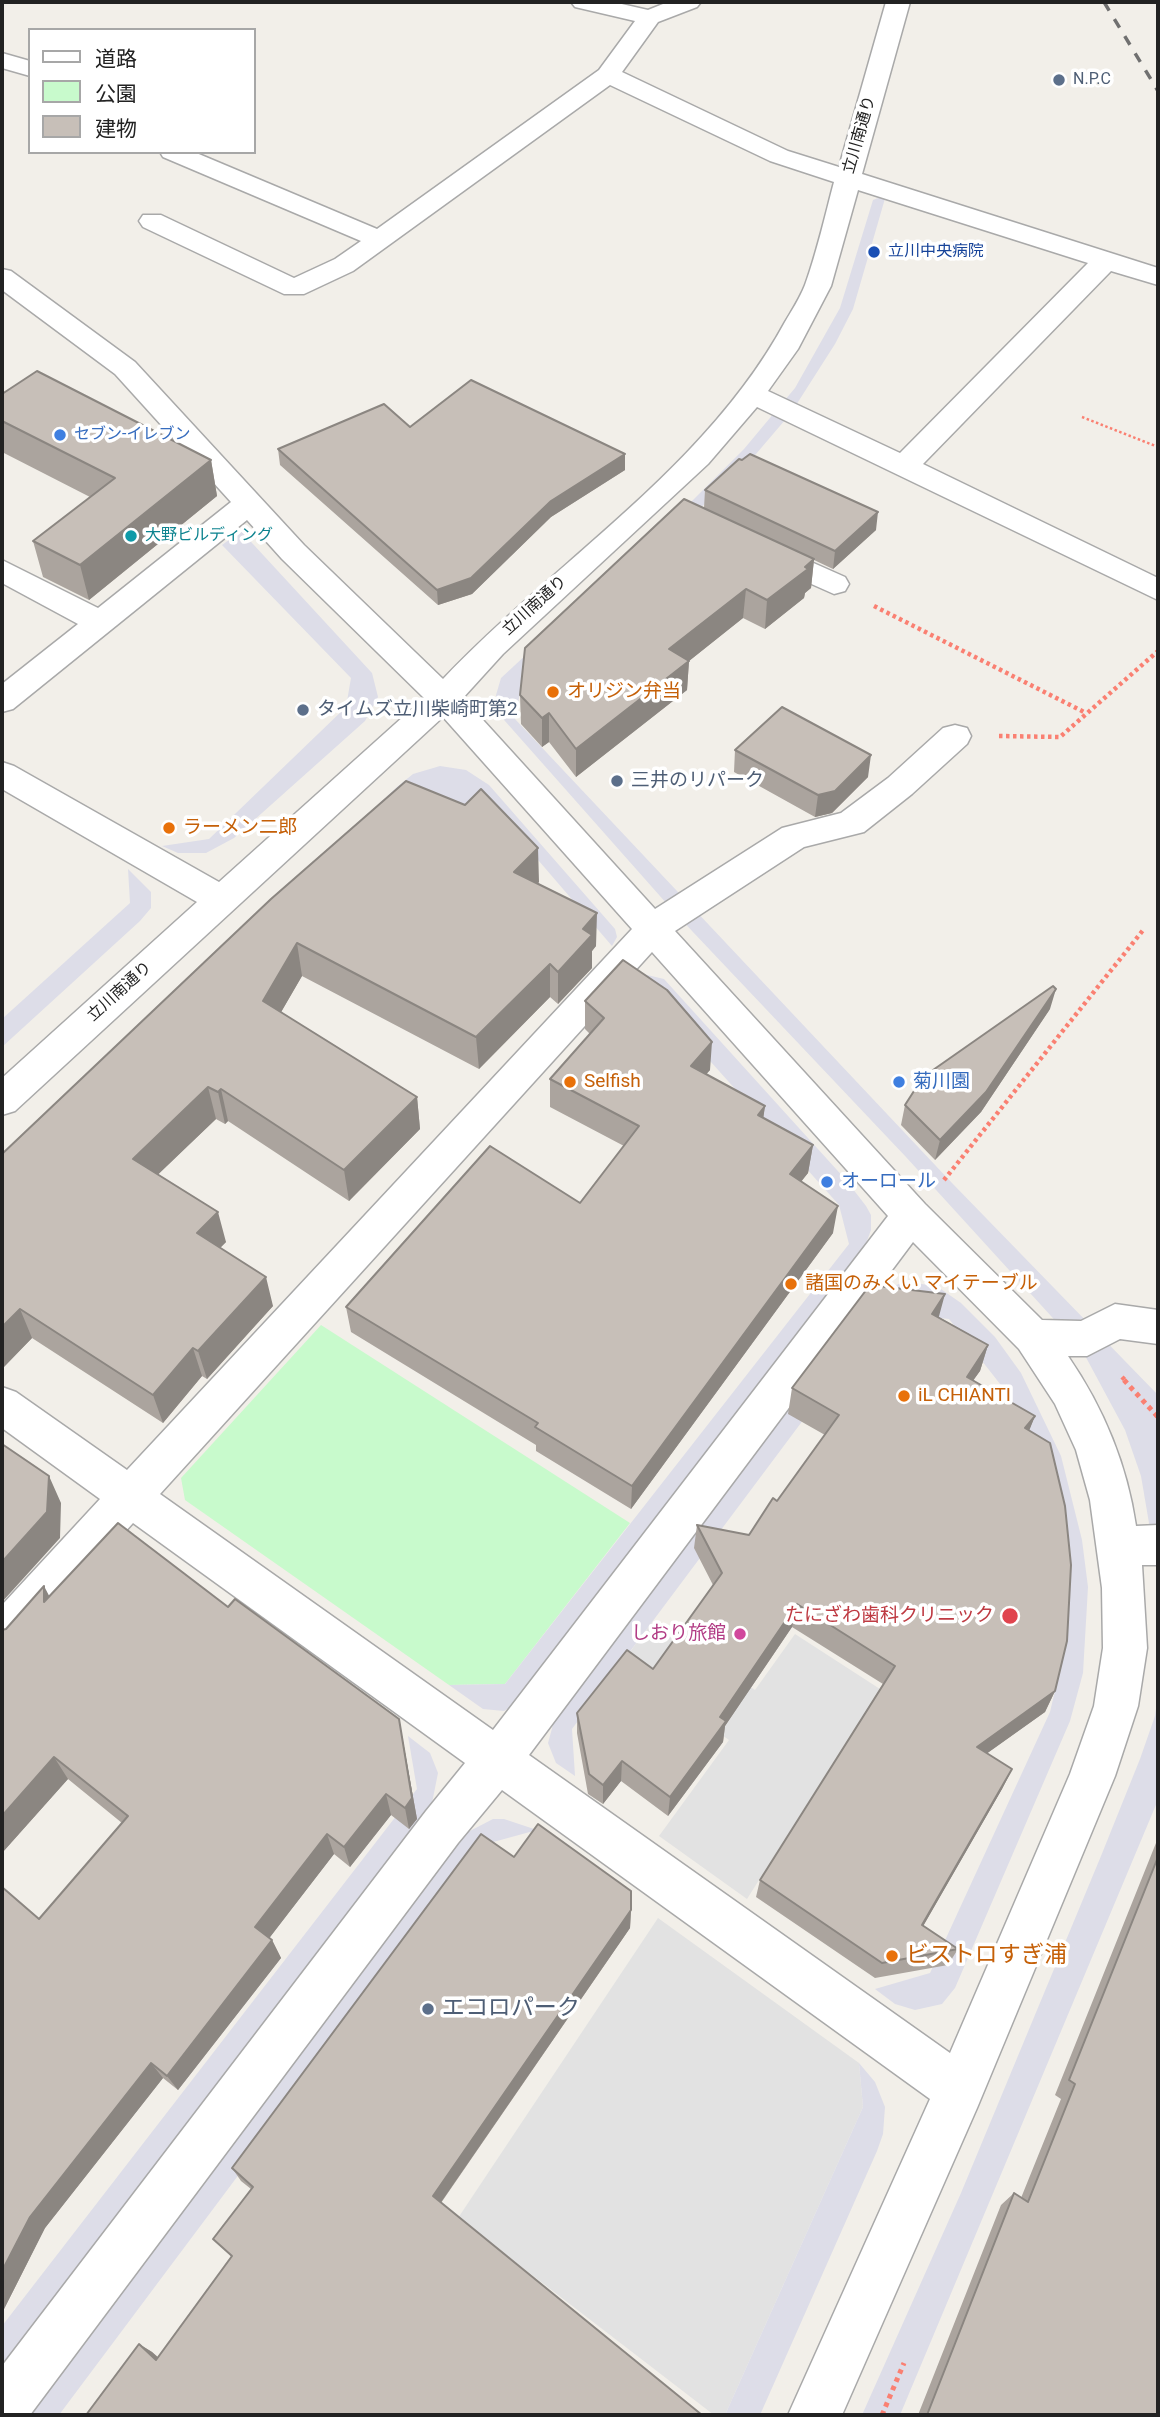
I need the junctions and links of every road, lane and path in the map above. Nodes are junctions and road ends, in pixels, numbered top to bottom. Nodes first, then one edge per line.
1 (583, 2) edge
2 (689, 2) edge
3 (898, 2) edge
4 (650, 17) junction
5 (2, 60) edge
6 (28, 67) edge
7 (608, 75) junction
8 (177, 154) edge
9 (847, 178) junction
10 (152, 221) dead end
11 (379, 239) junction
12 (1106, 260) junction
13 (1158, 277) edge
14 (3, 280) edge
15 (754, 396) junction
16 (1082, 417) dead end
17 (1158, 447) edge
18 (904, 466) junction
19 (250, 502) junction
20 (739, 539) edge
21 (2, 570) edge
22 (834, 584) joint
23 (1158, 590) edge
24 (100, 623) junction
25 (1158, 650) edge
26 (444, 698) junction
27 (2, 701) edge
28 (1086, 713) junction
29 (955, 736) joint
30 (2, 774) edge
31 (222, 900) junction
32 (654, 927) junction
33 (1144, 929) dead end
34 (2, 1100) edge
35 (911, 1215) junction
36 (1158, 1327) edge
37 (1032, 1337) junction
38 (2, 1405) edge
39 (130, 1498) junction
40 (1138, 1546) edge
41 (2, 1636) edge
42 (499, 1758) junction
43 (959, 2090) junction
44 (2, 2409) edge
45 (815, 2415) edge

1 - 4 street
2 - 4 street
3 - 9 street, 立川南通り
4 - 7 street
5 - 6 street
7 - 9 street
7 - 11 street
8 - 11 street
9 - 12 street
9 - 15 street, 立川南通り
10 - 11 street
12 - 13 street
12 - 18 street
14 - 19 street
15 - 18 street
15 - 26 street, 立川南通り
16 - 17 path
18 - 23 street
19 - 24 street
19 - 26 street
20 - 22 street
21 - 24 street
22 - 28 path
24 - 27 street
25 - 28 path
26 - 31 street, 立川南通り
26 - 32 street
28 - 29 path
29 - 32 street
30 - 31 street
31 - 34 street, 立川南通り
32 - 35 street
32 - 39 street
33 - 35 path
35 - 37 street
35 - 42 street
36 - 37 street
37 - 40 street
38 - 39 street
39 - 41 street
39 - 42 street
40 - 43 street
42 - 43 street
42 - 44 street
43 - 45 street

